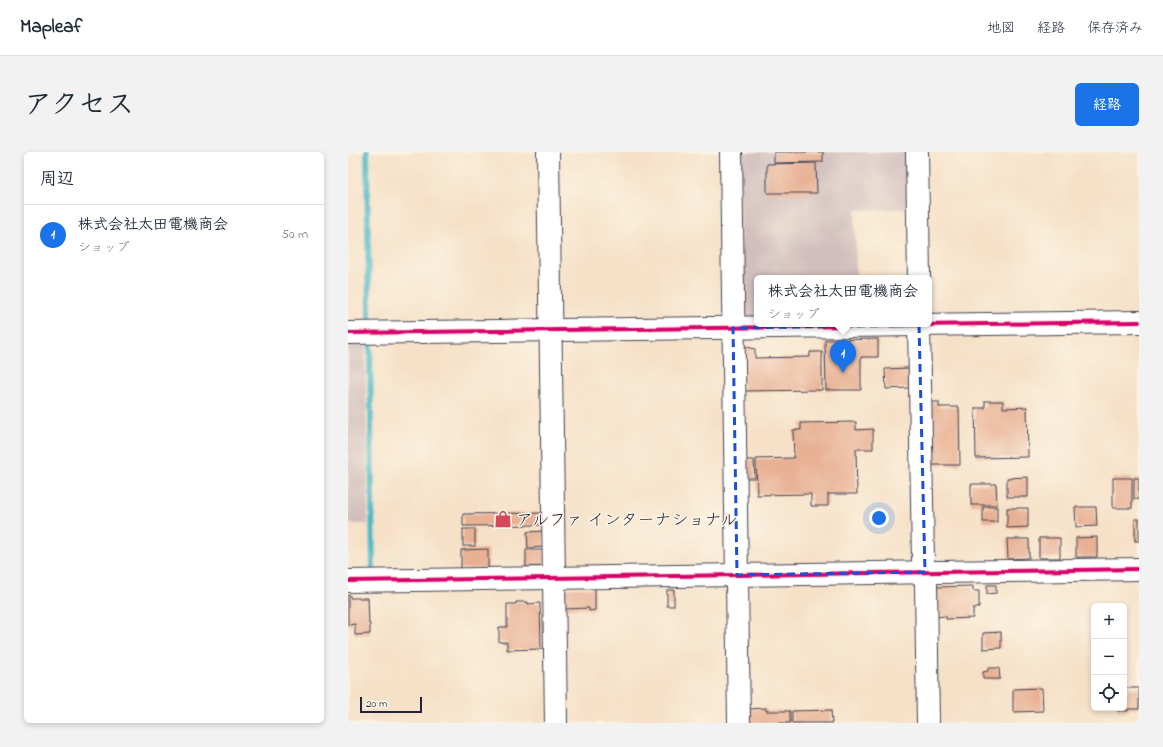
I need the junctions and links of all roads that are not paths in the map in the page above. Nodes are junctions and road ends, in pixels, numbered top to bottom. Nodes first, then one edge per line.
1 (548, 152) edge
2 (731, 152) edge
3 (917, 152) edge
4 (919, 275) edge
5 (1139, 322) edge
6 (932, 324) edge
7 (780, 327) edge
8 (920, 327) edge
9 (733, 328) junction
10 (550, 330) junction
11 (348, 334) edge
12 (1139, 569) edge
13 (925, 572) junction
14 (737, 575) junction
15 (554, 578) junction
16 (348, 581) edge
17 (556, 723) edge
18 (740, 723) edge
19 (928, 723) edge

1 - 10 street
2 - 9 street
3 - 4 street
5 - 6 street
7 - 9 street
8 - 13 street
9 - 10 street
9 - 14 street
10 - 11 street
10 - 15 street
12 - 13 street
13 - 14 street
13 - 19 street
14 - 15 street
14 - 18 street
15 - 16 street
15 - 17 street

